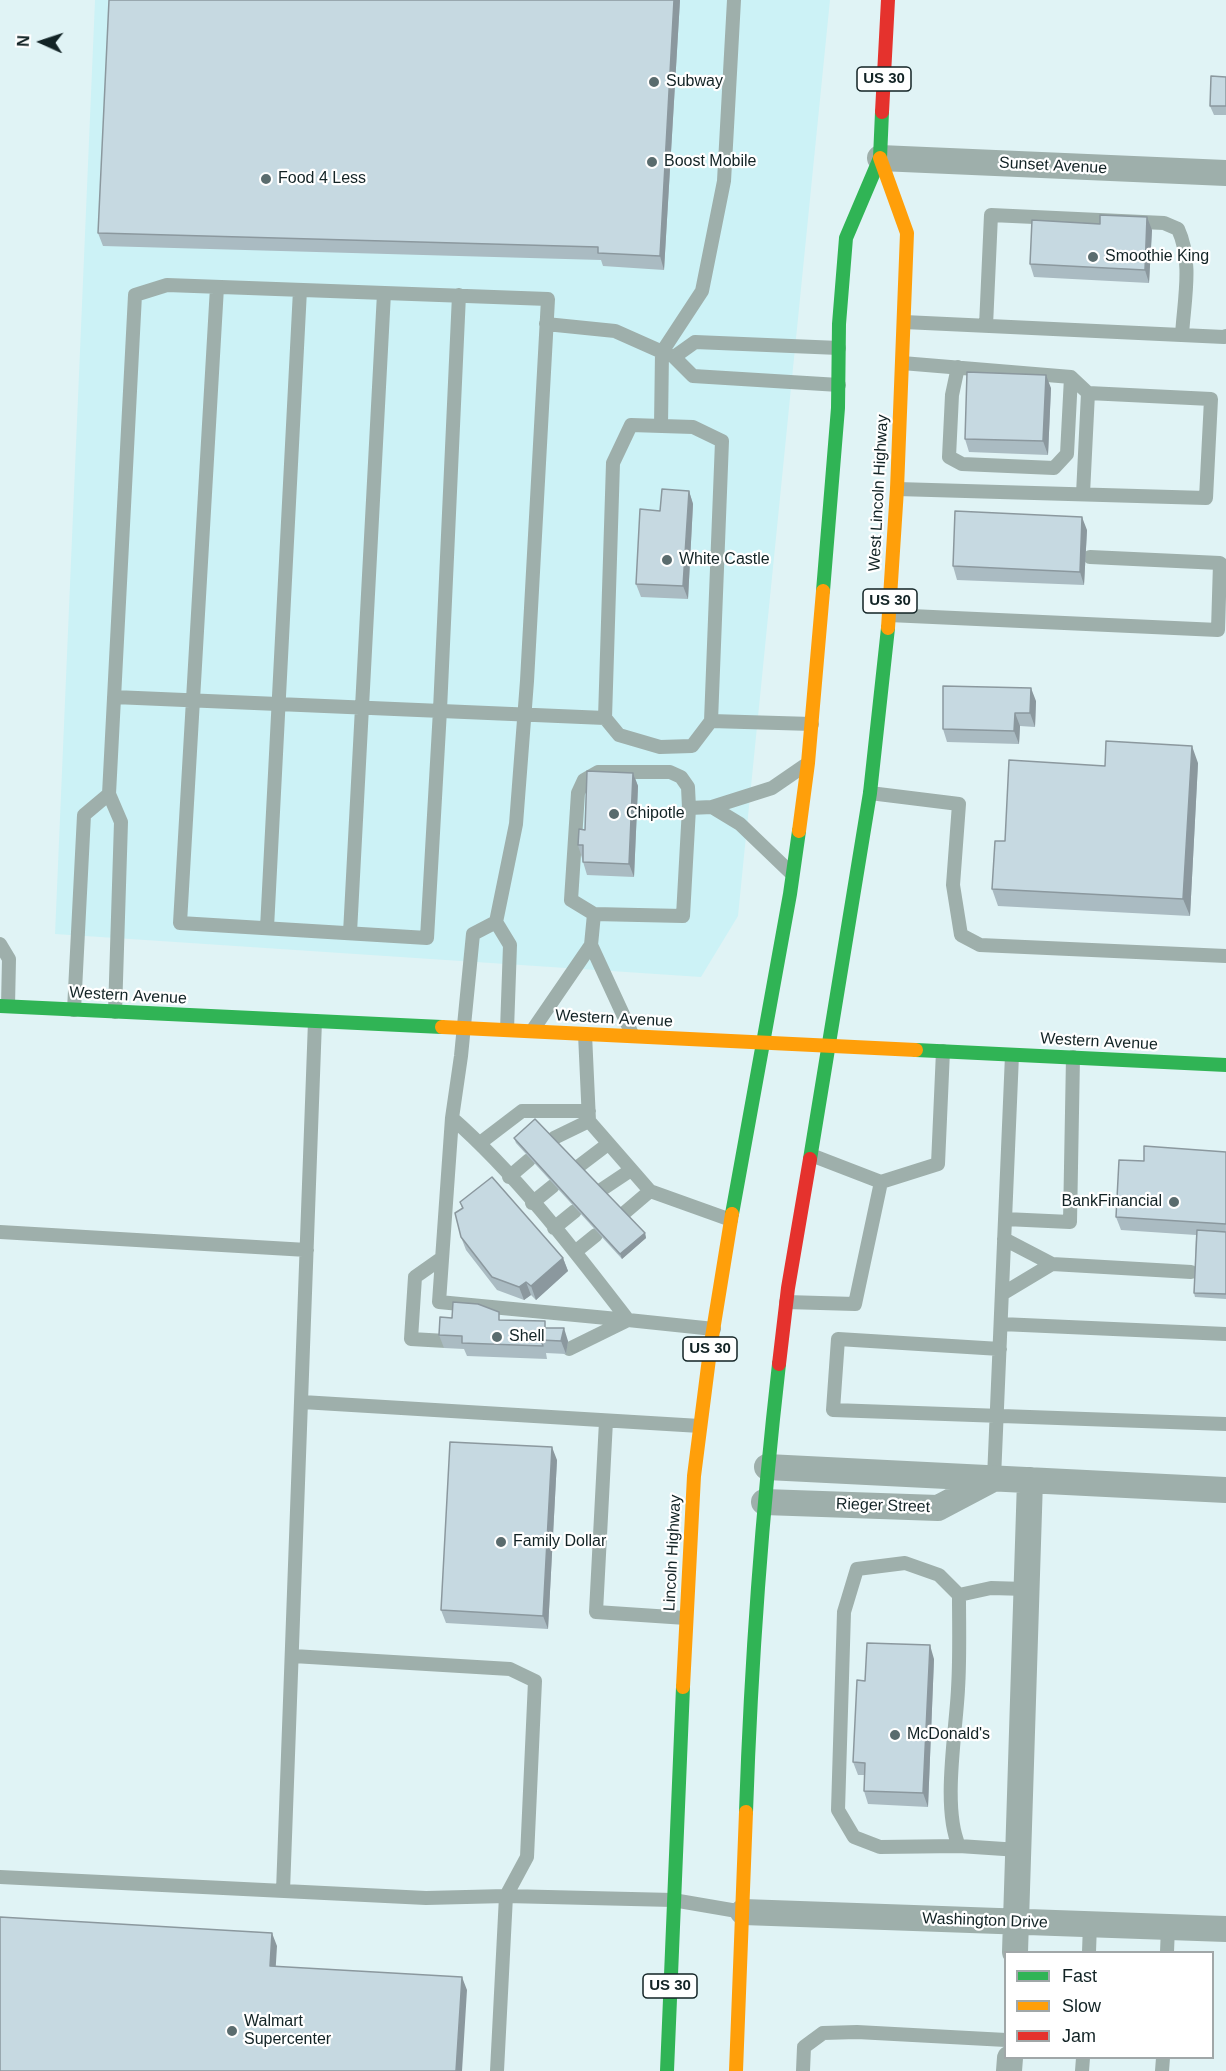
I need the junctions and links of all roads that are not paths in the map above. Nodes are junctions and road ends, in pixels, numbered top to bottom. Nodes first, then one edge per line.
1 (734, 0) edge
2 (888, 0) edge
3 (880, 158) junction
4 (1226, 173) edge
5 (217, 287) junction
6 (300, 290) junction
7 (384, 292) junction
8 (459, 295) junction
9 (904, 322) junction
10 (546, 324) junction
11 (986, 326) junction
12 (1182, 335) junction
13 (1226, 336) edge
14 (839, 348) junction
15 (668, 355) junction
16 (902, 363) junction
17 (958, 367) junction
18 (1071, 377) junction
19 (839, 385) junction
20 (1088, 393) junction
21 (661, 426) junction
22 (897, 489) junction
23 (1083, 494) junction
24 (1090, 557) dead end
25 (889, 615) junction
26 (114, 697) junction
27 (193, 700) junction
28 (280, 703) junction
29 (363, 707) junction
30 (440, 710) junction
31 (524, 714) junction
32 (605, 718) junction
33 (711, 721) junction
34 (812, 724) junction
35 (808, 762) junction
36 (870, 793) junction
37 (109, 794) junction
38 (712, 807) junction
39 (689, 808) junction
40 (793, 874) junction
41 (594, 914) junction
42 (496, 922) junction
43 (267, 928) junction
44 (350, 933) junction
45 (0, 944) edge
46 (591, 945) junction
47 (1226, 956) edge
48 (4, 1006) edge
49 (74, 1010) junction
50 (115, 1012) junction
51 (315, 1021) junction
52 (463, 1028) junction
53 (507, 1030) junction
54 (531, 1032) junction
55 (585, 1034) junction
56 (633, 1036) junction
57 (762, 1042) junction
58 (830, 1046) junction
59 (943, 1051) junction
60 (1012, 1054) junction
61 (1073, 1057) junction
62 (1226, 1065) edge
63 (589, 1116) junction
64 (452, 1118) junction
65 (554, 1138) edge
66 (480, 1143) junction
67 (608, 1144) junction
68 (811, 1155) junction
69 (529, 1160) edge
70 (579, 1166) edge
71 (631, 1170) junction
72 (509, 1177) junction
73 (881, 1182) junction
74 (553, 1186) edge
75 (600, 1190) edge
76 (650, 1191) junction
77 (532, 1203) junction
78 (575, 1210) edge
79 (622, 1214) edge
80 (1005, 1219) junction
81 (731, 1220) junction
82 (554, 1228) junction
83 (0, 1232) edge
84 (596, 1235) edge
85 (1004, 1239) junction
86 (307, 1250) junction
87 (575, 1252) junction
88 (442, 1258) junction
89 (1052, 1264) junction
90 (1191, 1272) dead end
91 (1002, 1294) junction
92 (786, 1302) junction
93 (628, 1320) junction
94 (1001, 1324) junction
95 (714, 1329) junction
96 (1226, 1334) edge
97 (446, 1341) edge
98 (569, 1349) dead end
99 (1000, 1349) junction
100 (302, 1402) junction
101 (997, 1417) junction
102 (606, 1420) junction
103 (1226, 1424) edge
104 (700, 1426) junction
105 (767, 1467) junction
106 (994, 1478) junction
107 (1030, 1480) junction
108 (1226, 1490) edge
109 (764, 1502) junction
110 (1026, 1589) junction
111 (958, 1595) junction
112 (686, 1618) junction
113 (292, 1656) junction
114 (958, 1846) junction
115 (1019, 1850) junction
116 (0, 1876) edge
117 (283, 1890) junction
118 (506, 1896) junction
119 (673, 1900) junction
120 (743, 1912) junction
121 (1016, 1922) junction
122 (1090, 1924) junction
123 (1168, 1927) junction
124 (1226, 1929) edge
125 (1015, 1951) edge
126 (1089, 1951) edge
127 (1167, 1951) edge
128 (1004, 2040) edge
129 (497, 2071) edge
130 (667, 2071) edge
131 (736, 2071) edge
132 (803, 2071) edge

1 - 15 lane
2 - 3 main road, West Lincoln Highway / US 30
3 - 4 street, Sunset Avenue
3 - 9 main road, West Lincoln Highway / US 30
3 - 14 main road, West Lincoln Highway / US 30
5 - 6 lane
5 - 26 lane
5 - 27 lane
6 - 7 lane
6 - 28 lane
7 - 8 lane
7 - 29 lane
8 - 10 lane
8 - 30 lane
9 - 11 lane
9 - 16 main road, West Lincoln Highway / US 30
10 - 15 lane
10 - 31 lane
11 - 12 lane
11 - 12 lane
12 - 13 lane
14 - 15 lane
14 - 19 main road, West Lincoln Highway / US 30
15 - 19 lane
15 - 21 lane
16 - 17 lane
16 - 22 main road, West Lincoln Highway / US 30
17 - 18 lane
17 - 18 lane
18 - 20 lane
19 - 34 main road, West Lincoln Highway / US 30
20 - 23 lane
20 - 23 lane
21 - 32 lane
21 - 33 lane
22 - 23 lane
22 - 25 main road, West Lincoln Highway / US 30
24 - 25 lane
25 - 36 main road, West Lincoln Highway / US 30
26 - 27 lane
26 - 37 lane
27 - 28 lane
27 - 43 lane
28 - 29 lane
28 - 43 lane
29 - 30 lane
29 - 44 lane
30 - 31 lane
30 - 44 lane
31 - 32 lane
31 - 42 lane
32 - 33 lane
33 - 34 lane
34 - 35 main road, West Lincoln Highway / US 30
35 - 38 lane
35 - 40 main road, West Lincoln Highway / US 30
36 - 47 lane
36 - 58 main road, West Lincoln Highway / US 30
37 - 49 lane
37 - 50 lane
38 - 39 lane
38 - 40 lane
39 - 41 lane
39 - 41 lane
40 - 57 main road, West Lincoln Highway / US 30
41 - 46 lane
42 - 52 lane
42 - 53 lane
43 - 44 lane
45 - 48 lane
46 - 54 lane
46 - 56 lane
48 - 49 main road, Western Avenue
49 - 50 main road, Western Avenue
50 - 51 main road, Western Avenue
51 - 52 main road, Western Avenue
51 - 86 lane
52 - 53 main road, Western Avenue
52 - 64 lane
53 - 54 main road, Western Avenue
54 - 55 main road, Western Avenue
55 - 56 main road, Western Avenue
55 - 63 lane
56 - 57 main road, Western Avenue
57 - 58 main road, Western Avenue
57 - 81 main road, Lincoln Highway / US 30
58 - 59 main road, Western Avenue
58 - 68 main road, US 30
59 - 60 main road, Western Avenue
59 - 73 lane
60 - 61 main road, Western Avenue
60 - 80 lane
61 - 62 main road, Western Avenue
61 - 80 lane
63 - 65 lane
63 - 66 lane
63 - 67 lane
64 - 66 lane
64 - 88 lane
66 - 72 lane
67 - 70 lane
67 - 71 lane
68 - 73 lane
68 - 92 main road, US 30
69 - 72 lane
71 - 75 lane
71 - 76 lane
72 - 77 lane
73 - 92 lane
74 - 77 lane
76 - 79 lane
76 - 81 lane
77 - 82 lane
78 - 82 lane
80 - 85 lane
81 - 95 main road, Lincoln Highway / US 30
82 - 87 lane
83 - 86 lane
84 - 87 lane
85 - 89 lane
85 - 91 lane
86 - 100 lane
87 - 93 lane
88 - 93 lane
88 - 97 lane
89 - 90 lane
89 - 91 lane
91 - 94 lane
92 - 105 main road, US 30
93 - 95 lane
93 - 98 lane
94 - 96 lane
94 - 99 lane
95 - 104 main road, Lincoln Highway / US 30
99 - 101 lane
99 - 101 lane
100 - 102 lane
100 - 113 lane
101 - 103 lane
101 - 106 lane
102 - 104 lane
102 - 112 lane
104 - 112 main road, Lincoln Highway / US 30
105 - 106 street, Rieger Street
105 - 109 main road, US 30
106 - 107 street, Rieger Street
106 - 109 street, Rieger Street
107 - 108 street, Rieger Street
107 - 110 street
109 - 120 main road, US 30
110 - 111 lane
110 - 115 street
111 - 114 lane
111 - 114 lane
112 - 119 main road, Lincoln Highway / US 30
113 - 117 lane
113 - 118 lane
114 - 115 lane
115 - 121 street
116 - 117 lane
117 - 118 lane
118 - 119 lane
118 - 129 lane
119 - 120 lane
119 - 130 main road, Lincoln Highway / US 30
120 - 121 street, Washington Drive
120 - 131 main road, US 30
121 - 122 street, Washington Drive
121 - 125 street
122 - 123 street, Washington Drive
122 - 126 lane
123 - 124 street, Washington Drive
123 - 127 lane
128 - 132 lane

